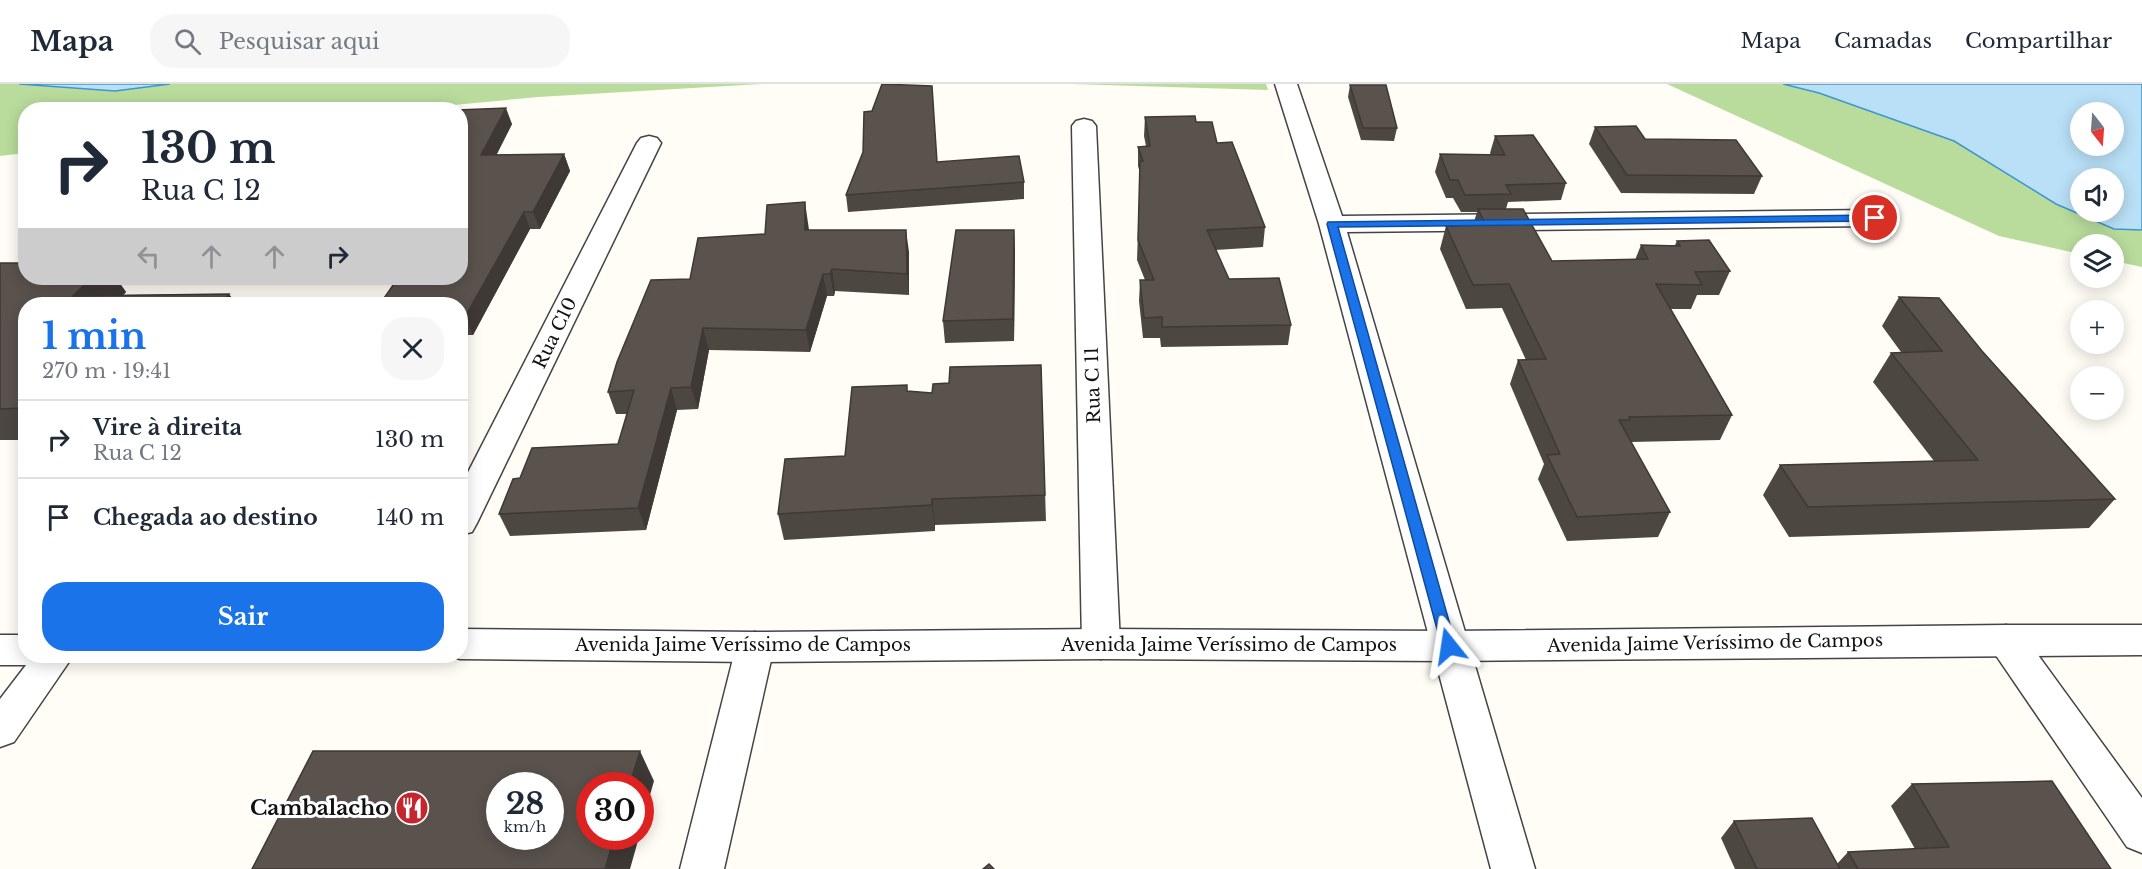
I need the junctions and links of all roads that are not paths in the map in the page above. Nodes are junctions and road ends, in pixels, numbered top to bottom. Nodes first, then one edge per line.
1 (1286, 84) edge
2 (1084, 126) dead end
3 (649, 143) dead end
4 (1875, 218) dead end
5 (1332, 224) junction
6 (468, 507) edge
7 (2006, 640) junction
8 (2142, 640) edge
9 (468, 644) edge
10 (1101, 644) junction
11 (1449, 646) junction
12 (754, 648) junction
13 (0, 650) edge
14 (18, 650) edge
15 (49, 663) edge
16 (0, 730) edge
17 (2142, 833) edge
18 (702, 869) edge
19 (1513, 869) edge

1 - 5 street
2 - 10 street, Rua C 11
3 - 6 street, Rua C10
4 - 5 street
5 - 11 street
7 - 8 street, Avenida Jaime Veríssimo de Campos
7 - 11 street, Avenida Jaime Veríssimo de Campos
7 - 17 street
9 - 12 street, Avenida Jaime Veríssimo de Campos
10 - 11 street, Avenida Jaime Veríssimo de Campos
10 - 12 street, Avenida Jaime Veríssimo de Campos
11 - 19 street
12 - 18 street
13 - 14 street
15 - 16 street

